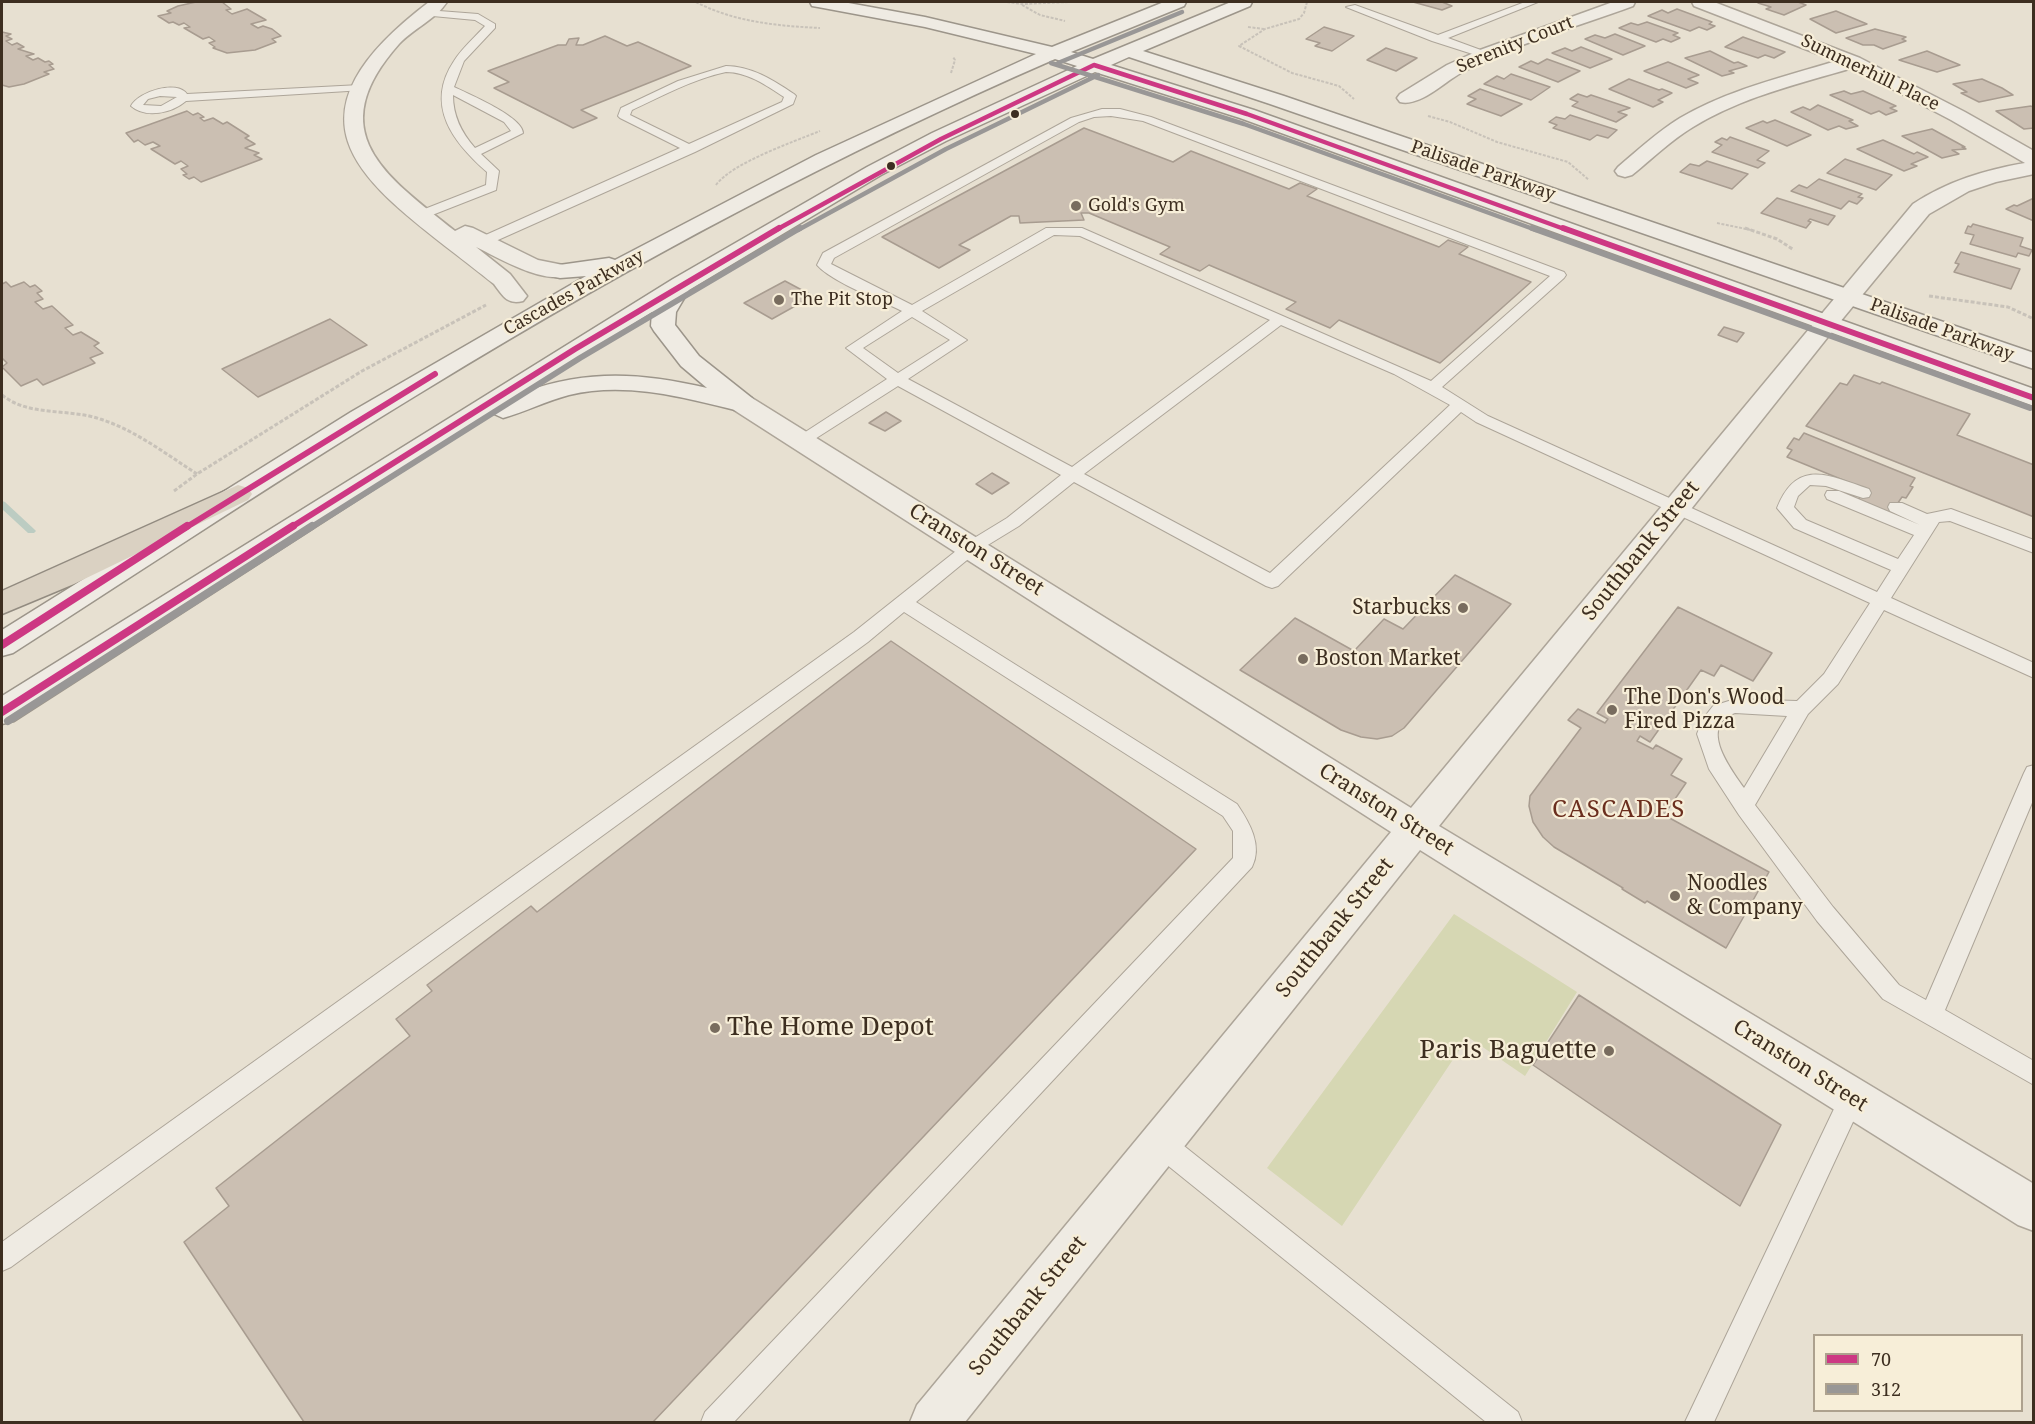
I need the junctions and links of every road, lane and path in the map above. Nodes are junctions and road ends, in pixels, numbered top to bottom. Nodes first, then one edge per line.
1 (818, 2) edge
2 (1007, 2) edge
3 (1069, 2) edge
4 (1178, 2) edge
5 (1244, 2) edge
6 (1533, 2) edge
7 (1627, 2) edge
8 (1700, 2) edge
9 (1022, 4) junction
10 (432, 7) edge
11 (1351, 7) dead end
12 (1062, 36) junction
13 (1086, 39) junction
14 (1436, 39) junction
15 (1126, 52) junction
16 (1485, 55) junction
17 (1854, 62) junction
18 (1094, 65) junction
19 (360, 87) junction
20 (448, 88) junction
21 (183, 98) dead end
22 (1407, 98) dead end
23 (691, 149) junction
24 (472, 154) junction
25 (2034, 160) edge
26 (2034, 168) edge
27 (1625, 171) dead end
28 (422, 215) junction
29 (484, 241) junction
30 (648, 252) junction
31 (681, 284) junction
32 (489, 304) dead end
33 (1837, 309) junction
34 (912, 311) junction
35 (1280, 319) junction
36 (500, 334) junction
37 (2034, 362) edge
38 (897, 379) junction
39 (1434, 387) junction
40 (2, 395) edge
41 (2034, 398) edge
42 (743, 404) junction
43 (1461, 404) junction
44 (801, 440) junction
45 (421, 444) junction
46 (197, 474) junction
47 (1072, 474) junction
48 (1823, 480) junction
49 (172, 492) dead end
50 (1863, 493) dead end
51 (238, 494) junction
52 (1896, 507) dead end
53 (1676, 508) junction
54 (1927, 527) junction
55 (972, 547) junction
56 (2034, 547) edge
57 (1902, 568) junction
58 (1879, 601) junction
59 (903, 602) junction
60 (2, 603) edge
61 (2, 645) edge
62 (2034, 671) edge
63 (1801, 709) junction
64 (2, 712) edge
65 (2034, 772) edge
66 (1744, 806) junction
67 (1415, 829) junction
68 (1931, 1015) junction
69 (2034, 1074) edge
70 (1852, 1098) junction
71 (1160, 1143) junction
72 (2034, 1209) edge
73 (2, 1258) edge
74 (716, 1422) edge
75 (934, 1422) edge
76 (1508, 1422) edge
77 (1699, 1422) edge

1 - 12 main road, Palisade Parkway
2 - 9 path
3 - 9 path
4 - 13 main road, Cascades Parkway
5 - 15 main road
6 - 14 lane
7 - 16 main road, Serenity Court
8 - 17 main road, Summerhill Place
9 - 12 path
10 - 19 main road
10 - 20 lane
11 - 14 lane
12 - 13 main road, Cascades Parkway
12 - 18 main road, Palisade Parkway
12 - 30 main road, Cascades Parkway
13 - 15 main road, Palisade Parkway
14 - 16 lane
15 - 18 main road
15 - 33 main road, Palisade Parkway
16 - 22 main road, Serenity Court
17 - 25 main road, Summerhill Place
17 - 27 main road
18 - 31 main road
18 - 33 main road, Palisade Parkway
19 - 21 lane
19 - 28 main road
20 - 24 lane
20 - 24 lane
23 - 23 lane
23 - 29 lane
24 - 28 lane
26 - 33 main road, Southbank Street
28 - 29 main road
28 - 36 main road
29 - 30 main road
30 - 36 main road, Cascades Parkway
31 - 42 main road
31 - 45 main road
32 - 46 path
33 - 37 main road, Palisade Parkway
33 - 41 main road, Palisade Parkway
33 - 53 main road, Southbank Street
34 - 35 lane
34 - 38 lane
34 - 38 lane
34 - 39 lane
35 - 39 lane
35 - 47 lane
36 - 51 main road, Cascades Parkway
38 - 44 lane
38 - 47 lane
39 - 43 lane
40 - 46 path
42 - 44 main road, Cranston Street
42 - 45 main road
43 - 47 lane
43 - 53 lane
44 - 55 main road, Cranston Street
45 - 64 main road
46 - 49 path
47 - 55 lane
48 - 50 lane
48 - 54 lane
48 - 57 lane
51 - 60 highway
51 - 61 main road, Cascades Parkway
52 - 54 lane
53 - 58 lane
53 - 67 main road, Southbank Street
54 - 56 lane
54 - 57 lane
55 - 59 lane
55 - 67 main road, Cranston Street
57 - 58 lane
58 - 62 lane
58 - 63 lane
59 - 73 lane
59 - 74 lane
63 - 66 lane
63 - 66 lane
65 - 68 lane
66 - 68 lane
67 - 70 main road, Cranston Street
67 - 71 main road, Southbank Street
68 - 69 lane
70 - 72 main road, Cranston Street
70 - 77 lane
71 - 75 main road, Southbank Street
71 - 76 lane

